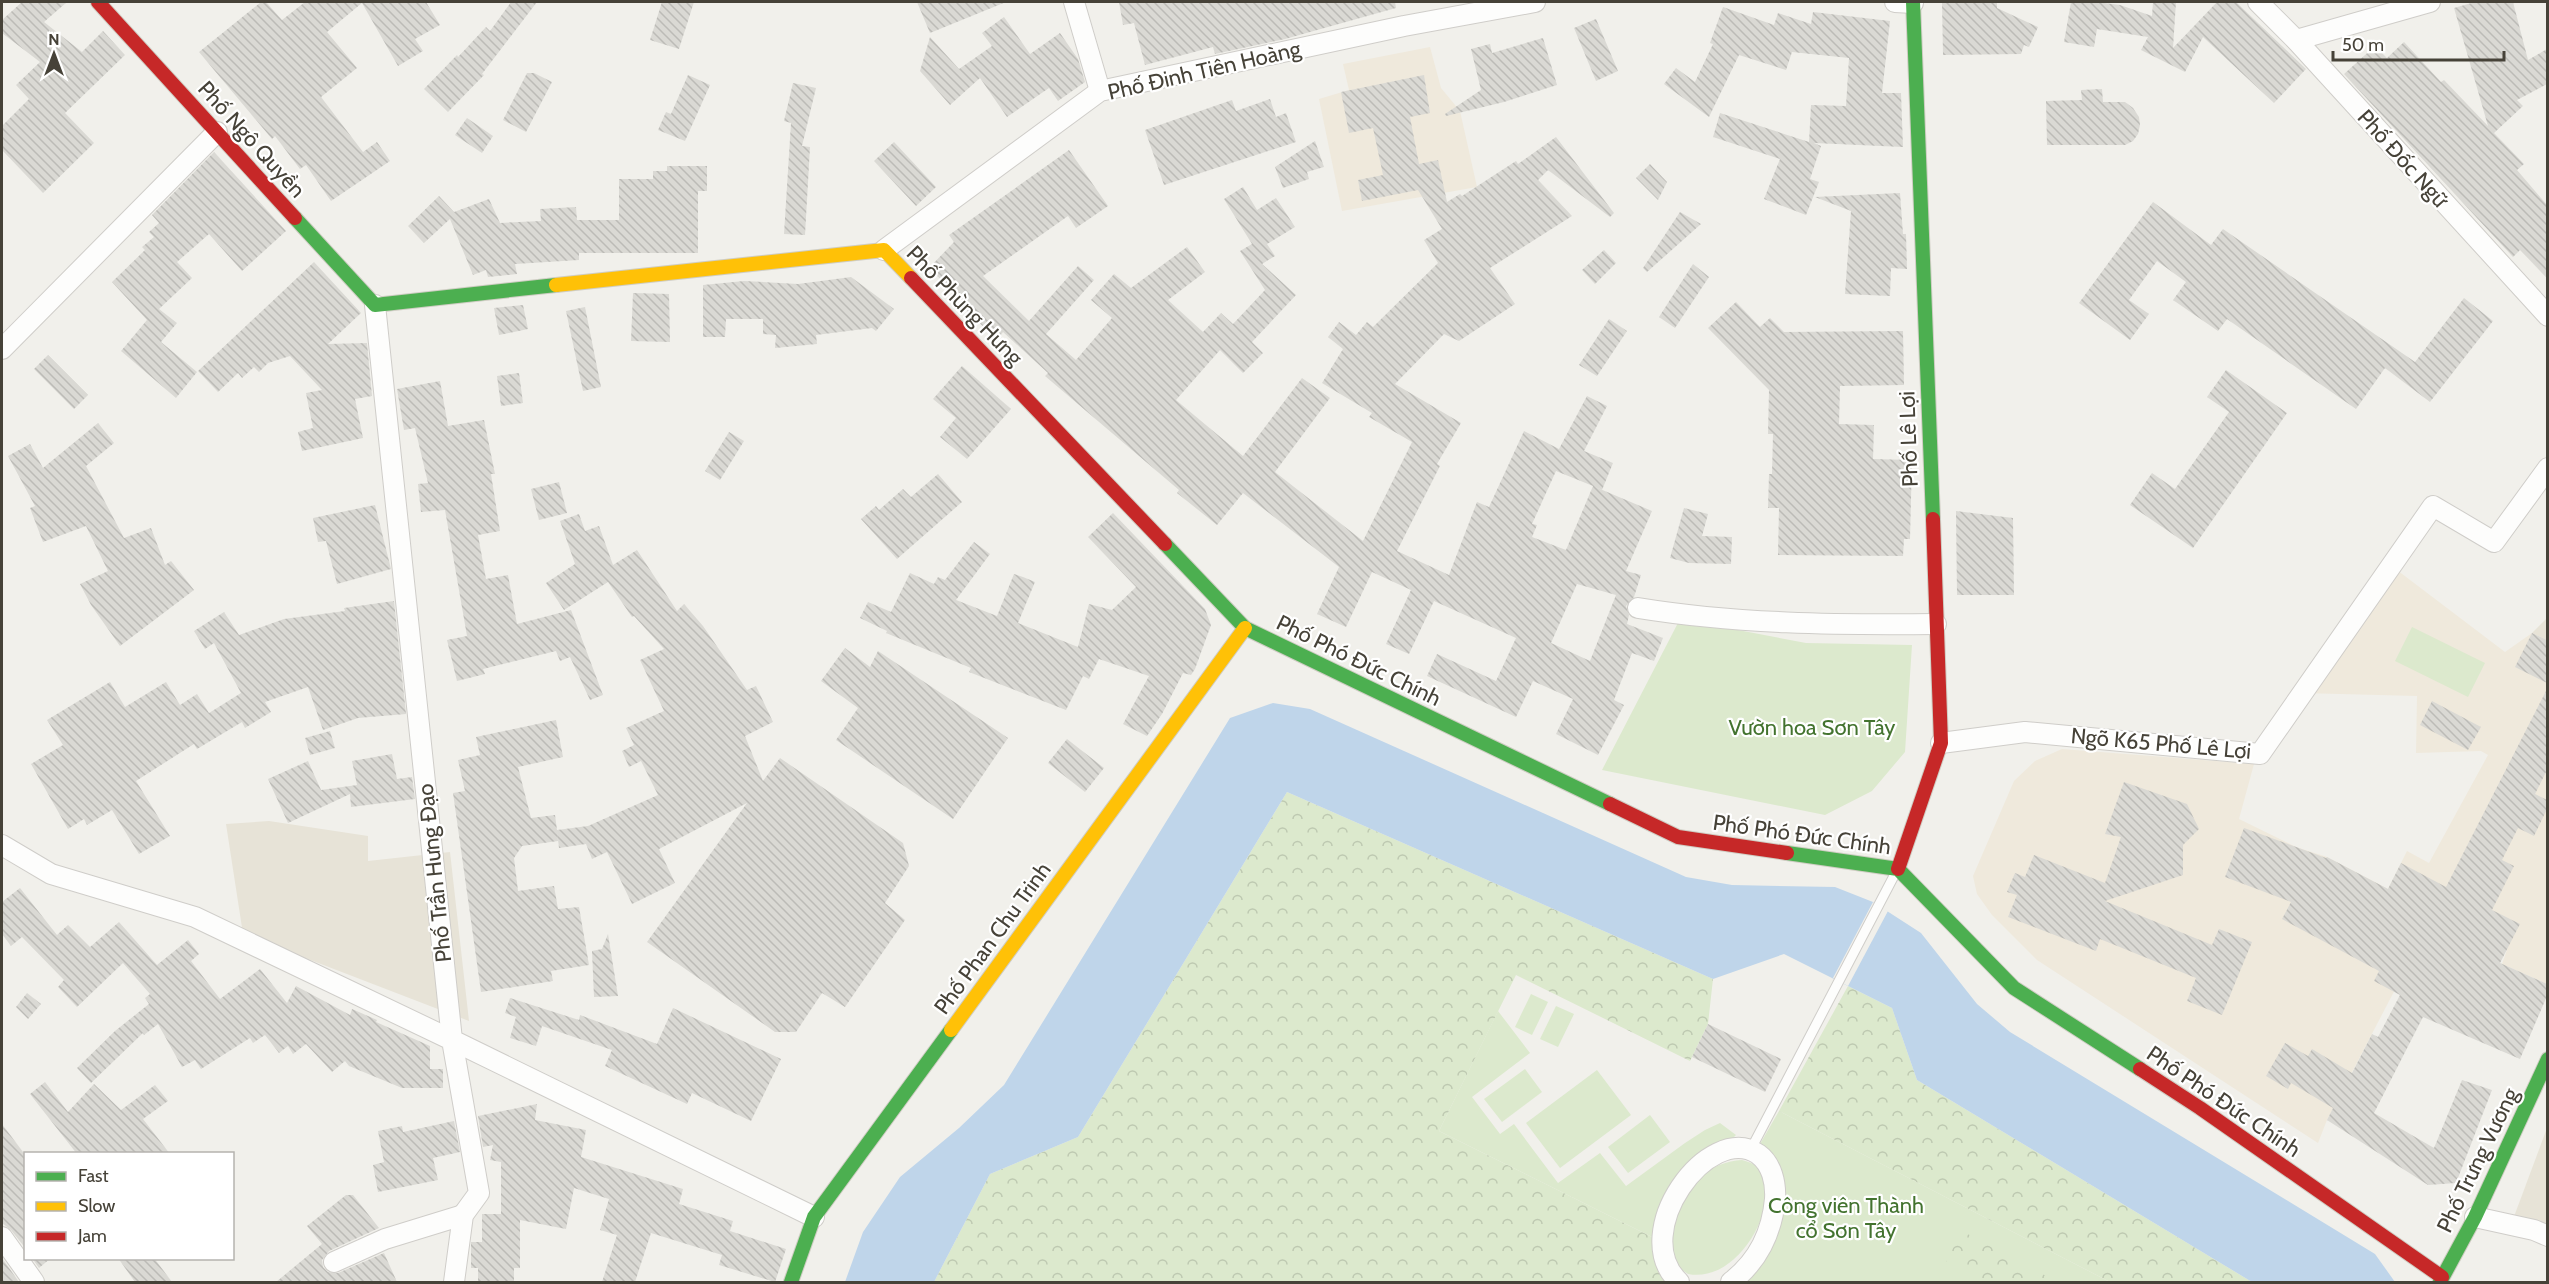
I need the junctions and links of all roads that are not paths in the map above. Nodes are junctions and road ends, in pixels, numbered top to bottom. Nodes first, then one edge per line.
1 (98, 2) edge
2 (1074, 2) edge
3 (1535, 2) edge
4 (1907, 2) edge
5 (2258, 2) edge
6 (2430, 2) edge
7 (2296, 40) junction
8 (1100, 91) junction
9 (217, 132) junction
10 (884, 250) junction
11 (375, 304) junction
12 (2547, 316) edge
13 (2, 349) edge
14 (2547, 468) edge
15 (1638, 608) dead end
16 (1936, 624) junction
17 (1245, 628) junction
18 (1941, 743) junction
19 (2, 845) edge
20 (1898, 869) junction
21 (452, 1040) junction
22 (2547, 1059) edge
23 (1751, 1149) junction
24 (463, 1215) junction
25 (814, 1216) junction
26 (2475, 1216) junction
27 (2547, 1236) edge
28 (2, 1237) edge
29 (334, 1262) dead end
30 (2441, 1280) edge
31 (34, 1282) edge
32 (454, 1282) edge
33 (791, 1282) edge
34 (1679, 1282) edge
35 (1731, 1282) edge

1 - 9 main road, Phố Ngô Quyền
2 - 8 street
3 - 8 street, Phố Đinh Tiên Hoàng
4 - 16 main road, Phố Lê Lợi
5 - 7 street, Phố Đốc Ngữ
6 - 7 street
7 - 12 street, Phố Đốc Ngữ
8 - 10 street, Phố Đinh Tiên Hoàng
9 - 11 main road, Phố Ngô Quyền
9 - 13 street
10 - 11 main road, Phố Phùng Hưng
10 - 17 main road, Phố Phùng Hưng
11 - 21 street, Phố Trần Hưng Đạo
14 - 18 street, Ngõ K65 Phố Lê Lợi
15 - 16 street
16 - 18 main road, Phố Lê Lợi
17 - 20 main road, Phố Phó Đức Chính
17 - 25 main road, Phố Phan Chu Trinh
18 - 20 main road, Phố Lê Lợi
19 - 21 street
20 - 23 lane
20 - 30 main road, Phố Phó Đức Chính
21 - 24 street, Phố Trần Hưng Đạo
21 - 25 street
22 - 26 main road, Phố Trưng Vương
23 - 34 street
23 - 35 street
24 - 29 street
24 - 32 street
25 - 33 main road, Phố Phan Chu Trinh
26 - 27 street
26 - 30 main road, Phố Trưng Vương
28 - 31 street

